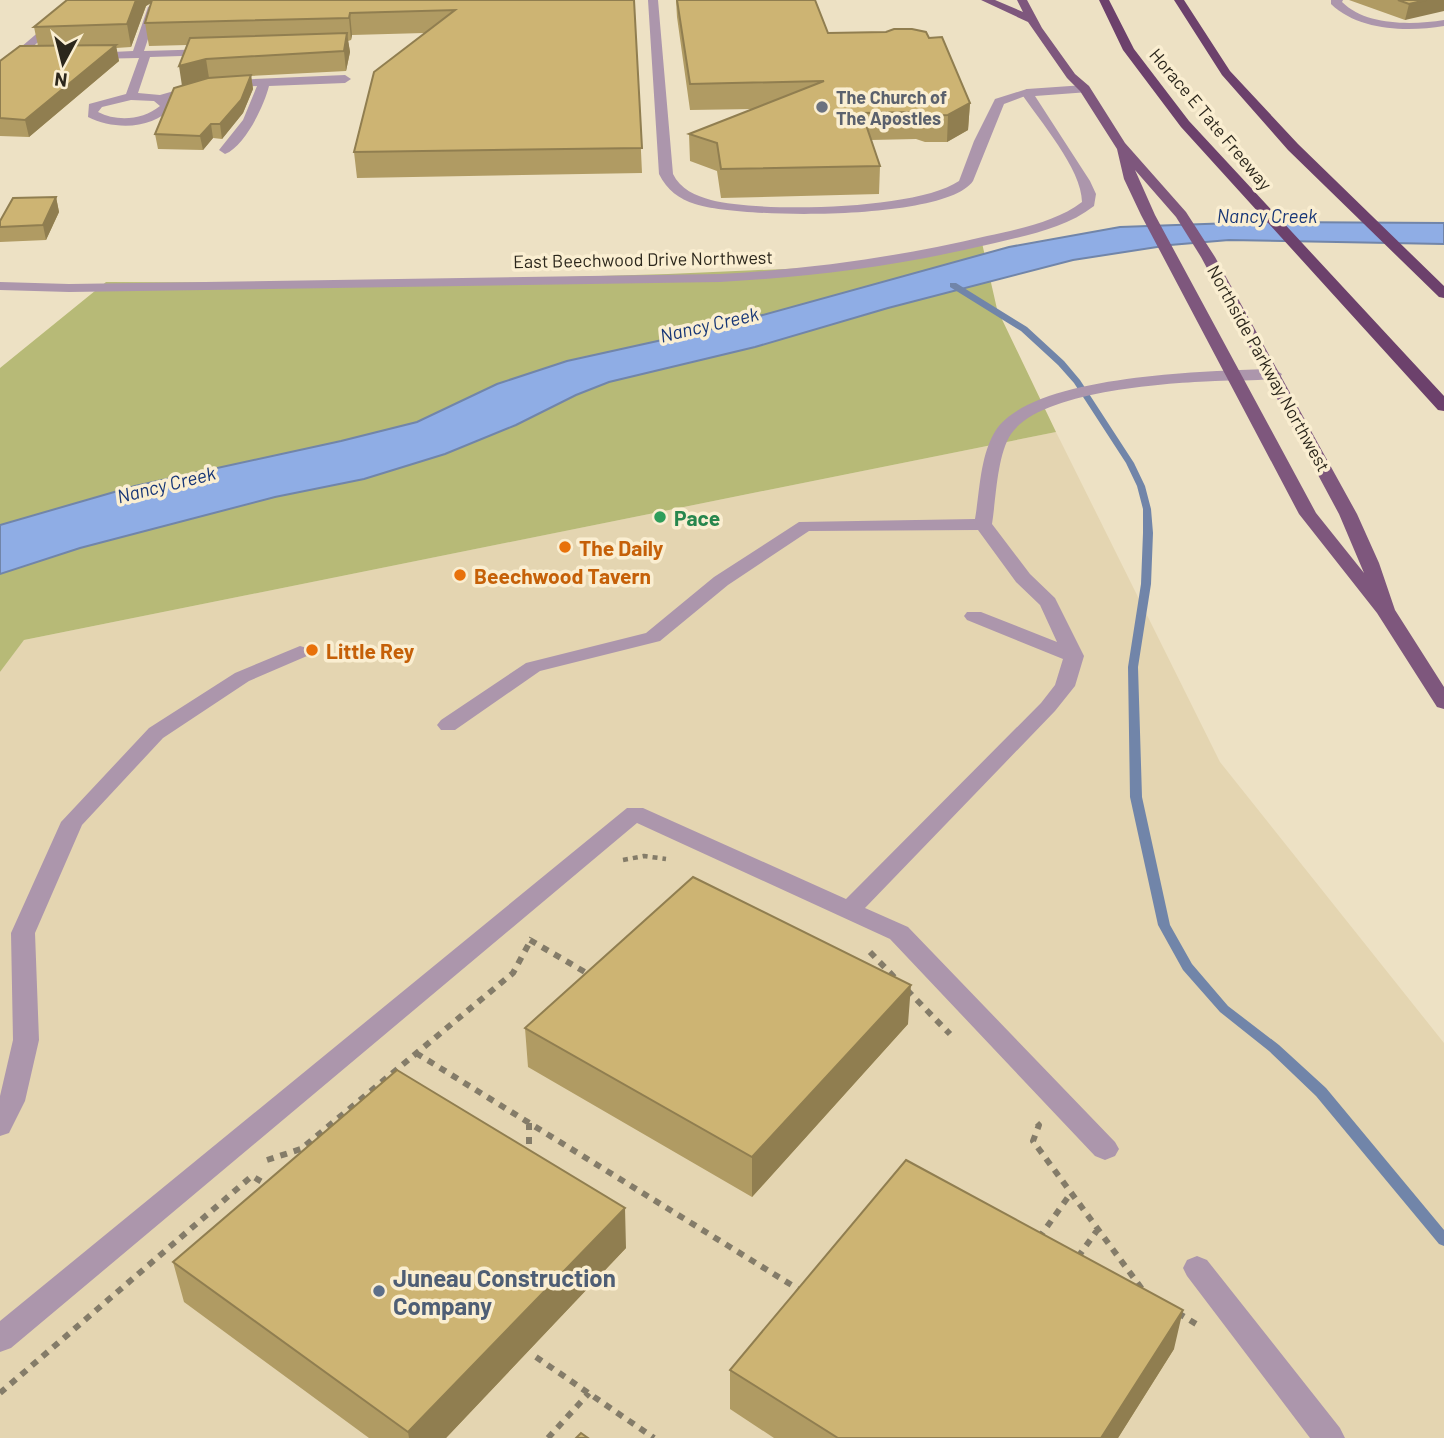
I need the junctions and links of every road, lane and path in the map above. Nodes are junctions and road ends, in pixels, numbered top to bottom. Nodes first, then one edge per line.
1 (82, 0) edge
2 (169, 0) edge
3 (986, 0) edge
4 (1022, 0) edge
5 (1104, 0) edge
6 (1179, 0) edge
7 (1195, 0) edge
8 (1338, 0) edge
9 (654, 1) edge
10 (1187, 15) junction
11 (1033, 20) junction
12 (1444, 23) edge
13 (228, 51) edge
14 (141, 55) junction
15 (85, 56) edge
16 (19, 57) junction
17 (33, 57) edge
18 (0, 71) edge
19 (345, 79) edge
20 (264, 83) junction
21 (1085, 89) junction
22 (1027, 93) junction
23 (131, 96) junction
24 (160, 99) junction
25 (1120, 145) junction
26 (225, 150) dead end
27 (0, 286) edge
28 (1444, 293) edge
29 (1235, 374) junction
30 (1274, 374) junction
31 (1444, 407) edge
32 (983, 524) junction
33 (1385, 610) junction
34 (974, 616) dead end
35 (300, 652) dead end
36 (1074, 656) junction
37 (1444, 704) edge
38 (449, 725) dead end
39 (618, 860) dead end
40 (680, 860) dead end
41 (848, 911) junction
42 (535, 933) dead end
43 (530, 940) junction
44 (864, 946) dead end
45 (594, 977) edge
46 (951, 1035) dead end
47 (416, 1053) junction
48 (1029, 1115) dead end
49 (529, 1122) junction
50 (0, 1126) edge
51 (1105, 1149) dead end
52 (528, 1161) edge
53 (252, 1176) junction
54 (272, 1189) edge
55 (1071, 1193) junction
56 (1098, 1230) junction
57 (1035, 1243) edge
58 (1071, 1268) edge
59 (1197, 1268) dead end
60 (798, 1289) edge
61 (1144, 1292) edge
62 (1176, 1312) edge
63 (1208, 1332) dead end
64 (0, 1339) edge
65 (536, 1357) dead end
66 (0, 1393) edge
67 (589, 1393) junction
68 (548, 1438) edge
69 (654, 1438) edge
70 (1329, 1438) edge

1 - 16 street
2 - 14 street
3 - 11 main road
4 - 11 main road, Northside Parkway Northwest
5 - 31 highway, Horace E Tate Freeway
6 - 10 highway, Horace E Tate Freeway
7 - 10 highway
8 - 12 street
9 - 22 street
10 - 28 highway, Horace E Tate Freeway
11 - 21 main road, Northside Parkway Northwest
13 - 14 street
14 - 15 street
14 - 23 street
16 - 17 street
16 - 18 street
19 - 20 street
20 - 24 street
20 - 26 street
21 - 22 street
21 - 25 main road, Northside Parkway Northwest
22 - 27 street, East Beechwood Drive Northwest
23 - 24 street
23 - 24 street
25 - 29 main road, Northside Parkway Northwest
25 - 30 main road, Northside Parkway Northwest
29 - 30 street
29 - 32 street
29 - 33 main road, Northside Parkway Northwest
30 - 33 main road, Northside Parkway Northwest
32 - 36 street
32 - 38 street
33 - 37 main road, Northside Parkway Northwest
34 - 36 street
35 - 50 street
36 - 41 street
39 - 40 path
41 - 51 street
41 - 64 street
42 - 43 path
43 - 45 path
43 - 47 path
44 - 46 path
47 - 49 path
47 - 53 path
48 - 55 path
49 - 52 path
49 - 60 path
53 - 54 path
53 - 66 path
55 - 56 path
55 - 57 path
56 - 58 path
56 - 61 path
59 - 70 street
62 - 63 path
65 - 67 path
67 - 68 path
67 - 69 path

